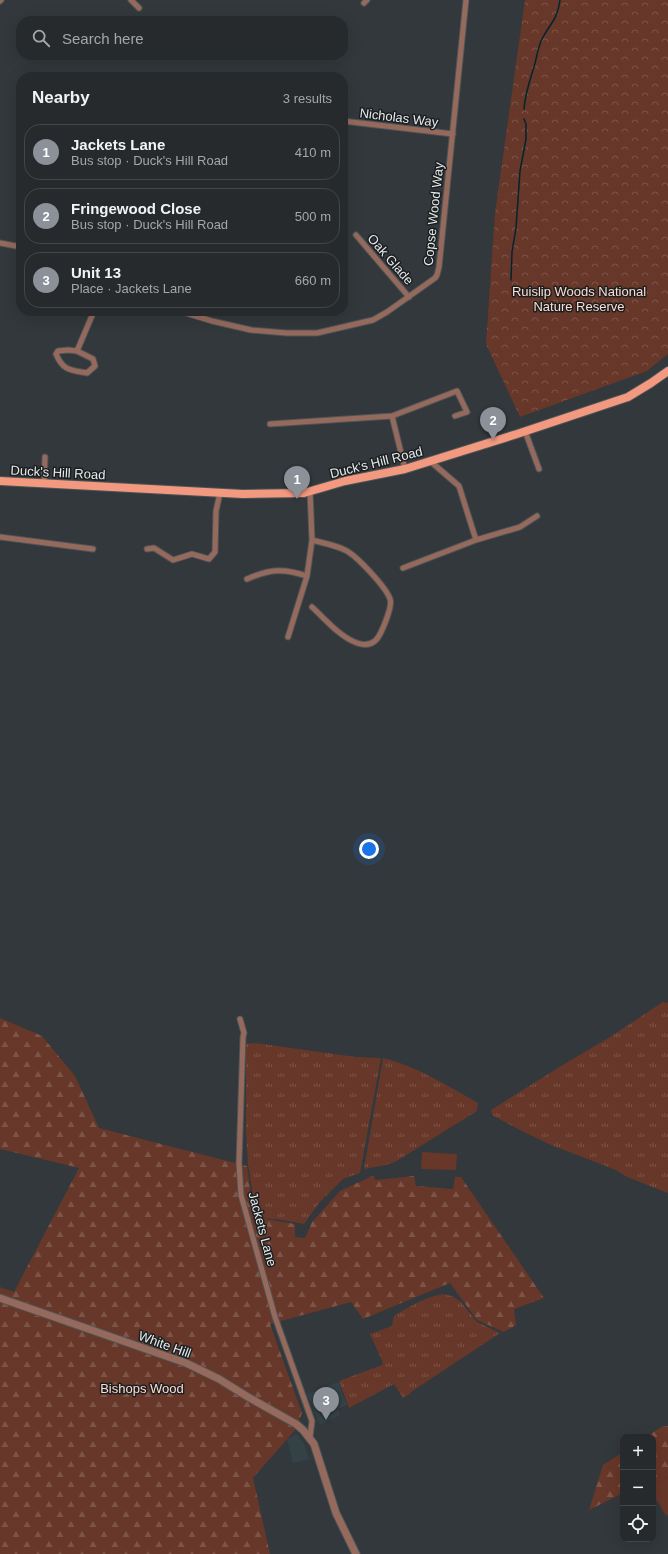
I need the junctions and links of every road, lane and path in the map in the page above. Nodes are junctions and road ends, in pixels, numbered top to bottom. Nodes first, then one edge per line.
1 (131, 0) edge
2 (466, 0) edge
3 (139, 8) dead end
4 (348, 122) edge
5 (453, 134) junction
6 (356, 235) dead end
7 (0, 243) edge
8 (16, 245) edge
9 (409, 297) junction
10 (92, 316) edge
11 (196, 316) edge
12 (77, 351) junction
13 (668, 371) edge
14 (392, 416) junction
15 (455, 416) dead end
16 (270, 424) dead end
17 (525, 431) junction
18 (45, 457) dead end
19 (430, 461) junction
20 (406, 469) junction
21 (538, 469) dead end
22 (0, 481) edge
23 (44, 484) junction
24 (310, 491) junction
25 (220, 493) junction
26 (537, 516) dead end
27 (0, 537) edge
28 (312, 540) junction
29 (476, 540) junction
30 (93, 549) dead end
31 (147, 549) dead end
32 (403, 568) dead end
33 (307, 576) junction
34 (247, 579) dead end
35 (312, 607) dead end
36 (288, 637) dead end
37 (240, 1019) dead end
38 (0, 1298) edge
39 (310, 1437) junction
40 (356, 1554) edge

1 - 3 street
2 - 5 street, Copse Wood Way
4 - 5 street, Nicholas Way
5 - 9 street, Copse Wood Way
6 - 9 street, Oak Glade
7 - 8 street
9 - 11 street, Copse Wood Way
10 - 12 street
12 - 12 street
13 - 17 main road, Duck's Hill Road
14 - 15 street
14 - 16 street
14 - 20 street
17 - 19 main road, Duck's Hill Road
17 - 21 street
18 - 23 street
19 - 20 main road, Duck's Hill Road
19 - 29 street
20 - 24 main road, Duck's Hill Road
22 - 23 main road, Duck's Hill Road
23 - 25 main road, Duck's Hill Road
24 - 25 main road, Duck's Hill Road
24 - 28 street
25 - 31 street
26 - 29 street
27 - 30 street
28 - 33 street
28 - 35 street
29 - 32 street
33 - 34 street
33 - 36 street
37 - 39 street, Jackets Lane
38 - 39 street, White Hill
39 - 40 street

